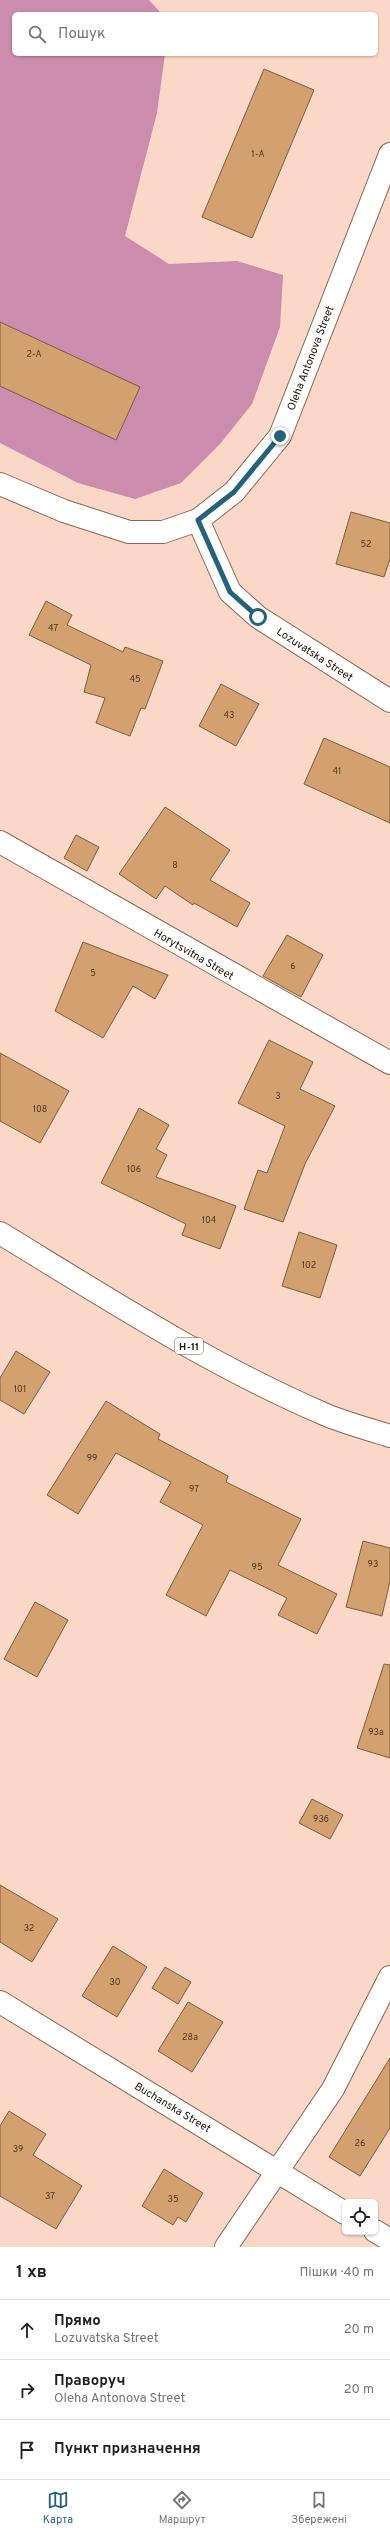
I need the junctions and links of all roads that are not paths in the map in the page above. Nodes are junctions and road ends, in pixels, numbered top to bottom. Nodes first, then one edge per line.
1 (390, 154) edge
2 (0, 484) edge
3 (198, 520) junction
4 (390, 701) edge
5 (0, 842) edge
6 (390, 1063) edge
7 (0, 1233) edge
8 (390, 1436) edge
9 (390, 1977) edge
10 (0, 2002) edge
11 (277, 2171) junction
12 (342, 2211) edge
13 (378, 2233) edge
14 (390, 2240) edge
15 (226, 2247) edge

1 - 3 street, Oleha Antonova Street
2 - 3 street, Oleha Antonova Street
3 - 4 street, Lozuvatska Street
5 - 6 street, Horytsvitna Street
7 - 8 street, Н-11
9 - 11 street
10 - 11 street, Buchanska Street
11 - 12 street, Buchanska Street
11 - 15 street
13 - 14 street

